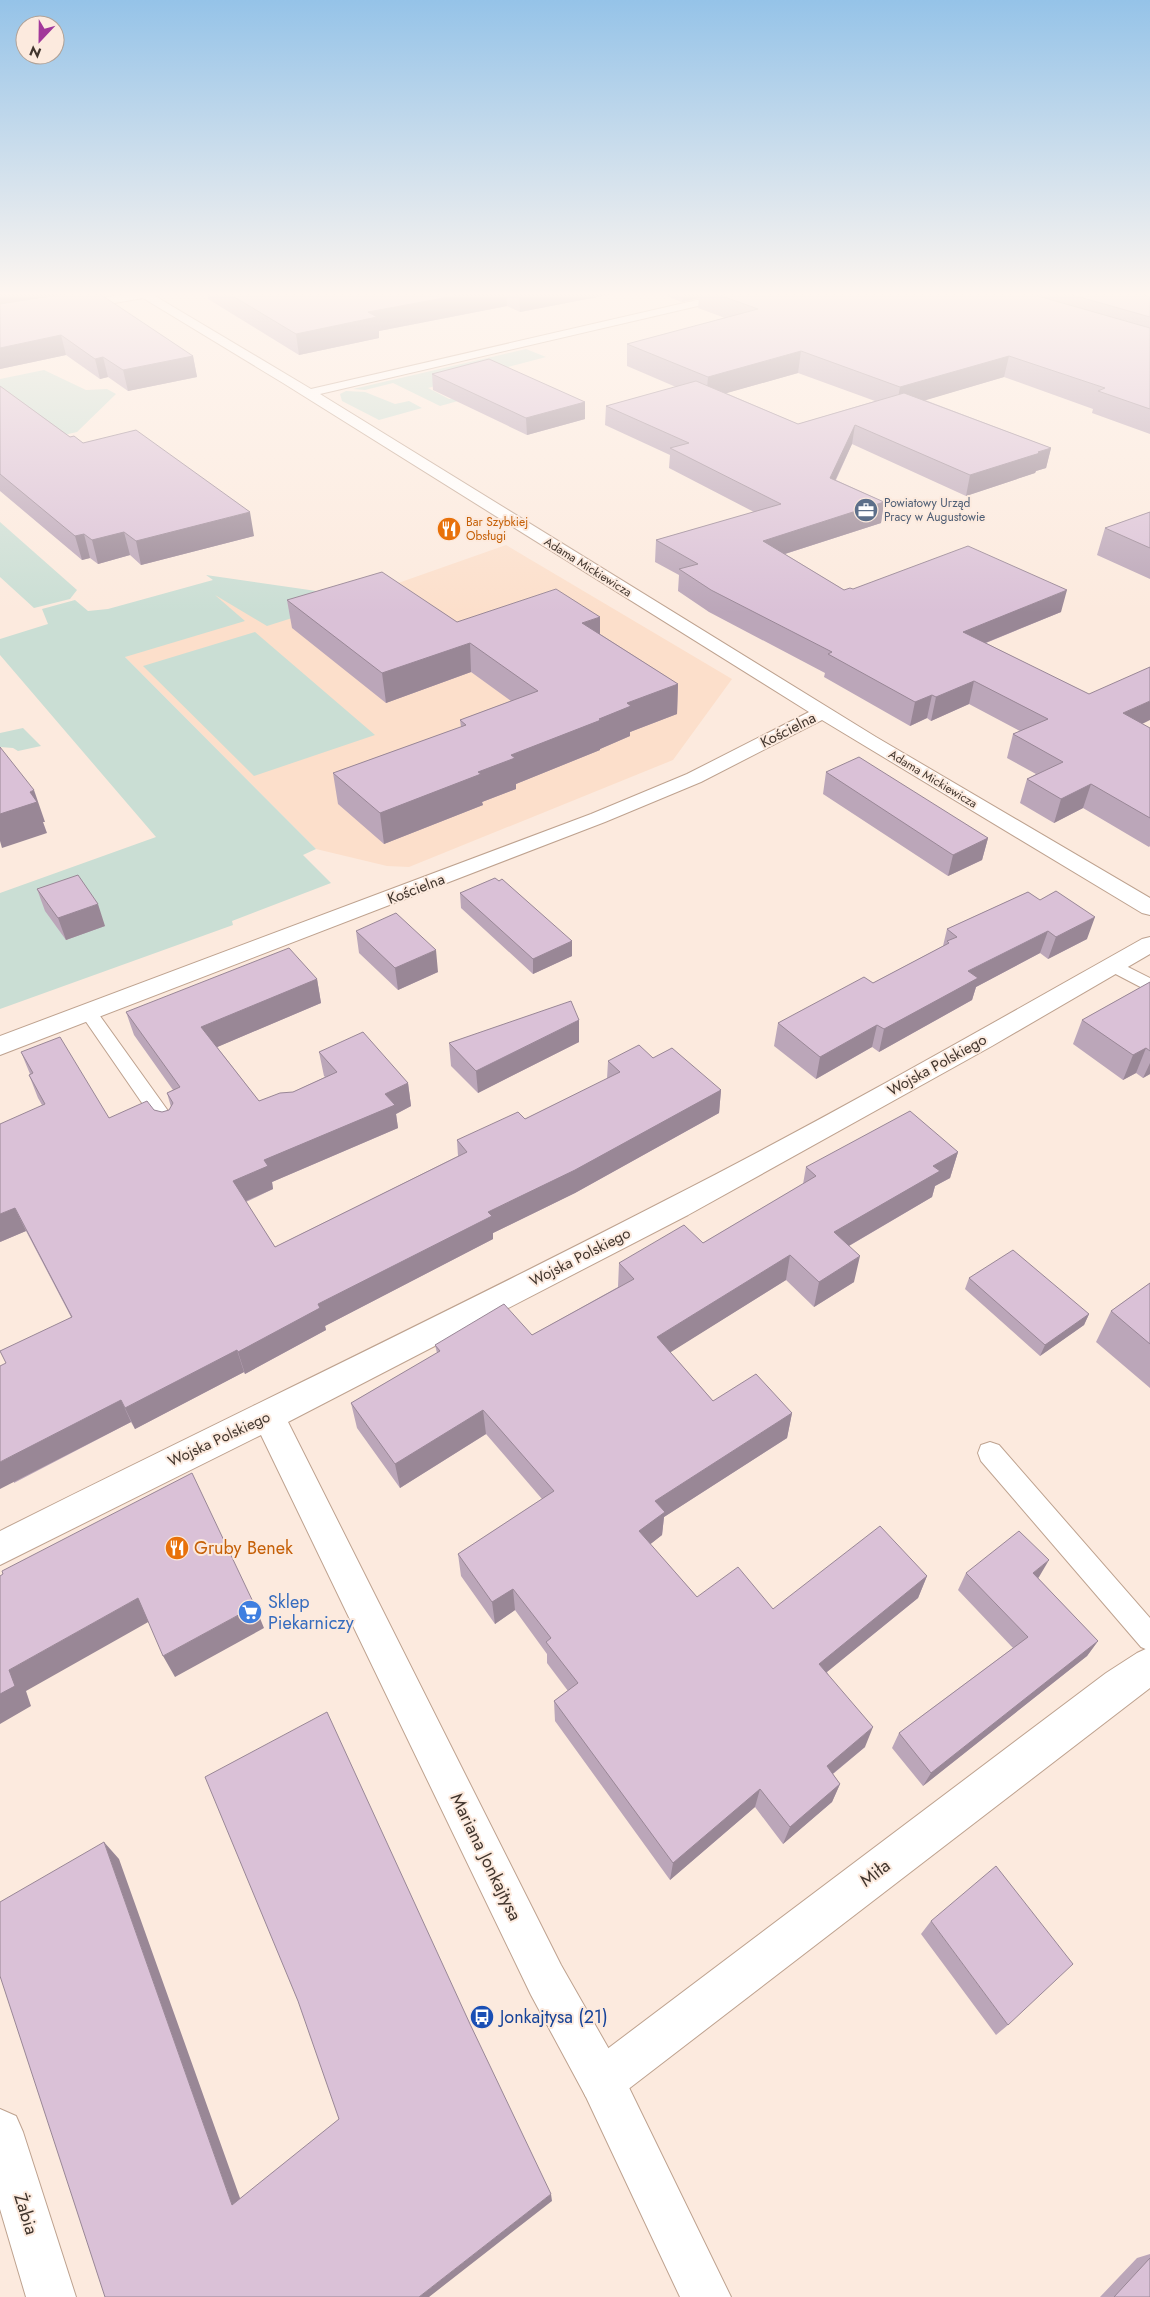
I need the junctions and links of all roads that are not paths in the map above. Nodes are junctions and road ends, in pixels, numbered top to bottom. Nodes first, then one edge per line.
1 (319, 399) edge
2 (824, 712) junction
3 (1150, 908) edge
4 (1150, 944) edge
5 (1112, 965) junction
6 (1150, 986) edge
7 (89, 1013) junction
8 (0, 1046) edge
9 (169, 1127) edge
10 (268, 1416) junction
11 (990, 1454) dead end
12 (0, 1549) edge
13 (1150, 1638) edge
14 (1150, 1666) edge
15 (602, 2081) junction
16 (2, 2143) edge
17 (52, 2297) edge
18 (706, 2297) edge

1 - 2 street, Adama Mickiewicza
2 - 3 street, Adama Mickiewicza
2 - 7 street, Kościelna
4 - 5 street, Wojska Polskiego
5 - 6 lane
5 - 10 street, Wojska Polskiego
7 - 8 street, Kościelna
7 - 9 lane
10 - 12 street, Wojska Polskiego
10 - 15 street, Mariana Jonkajtysa
11 - 13 lane
14 - 15 street, Miła
15 - 18 street, Mariana Jonkajtysa
16 - 17 street, Żabia

